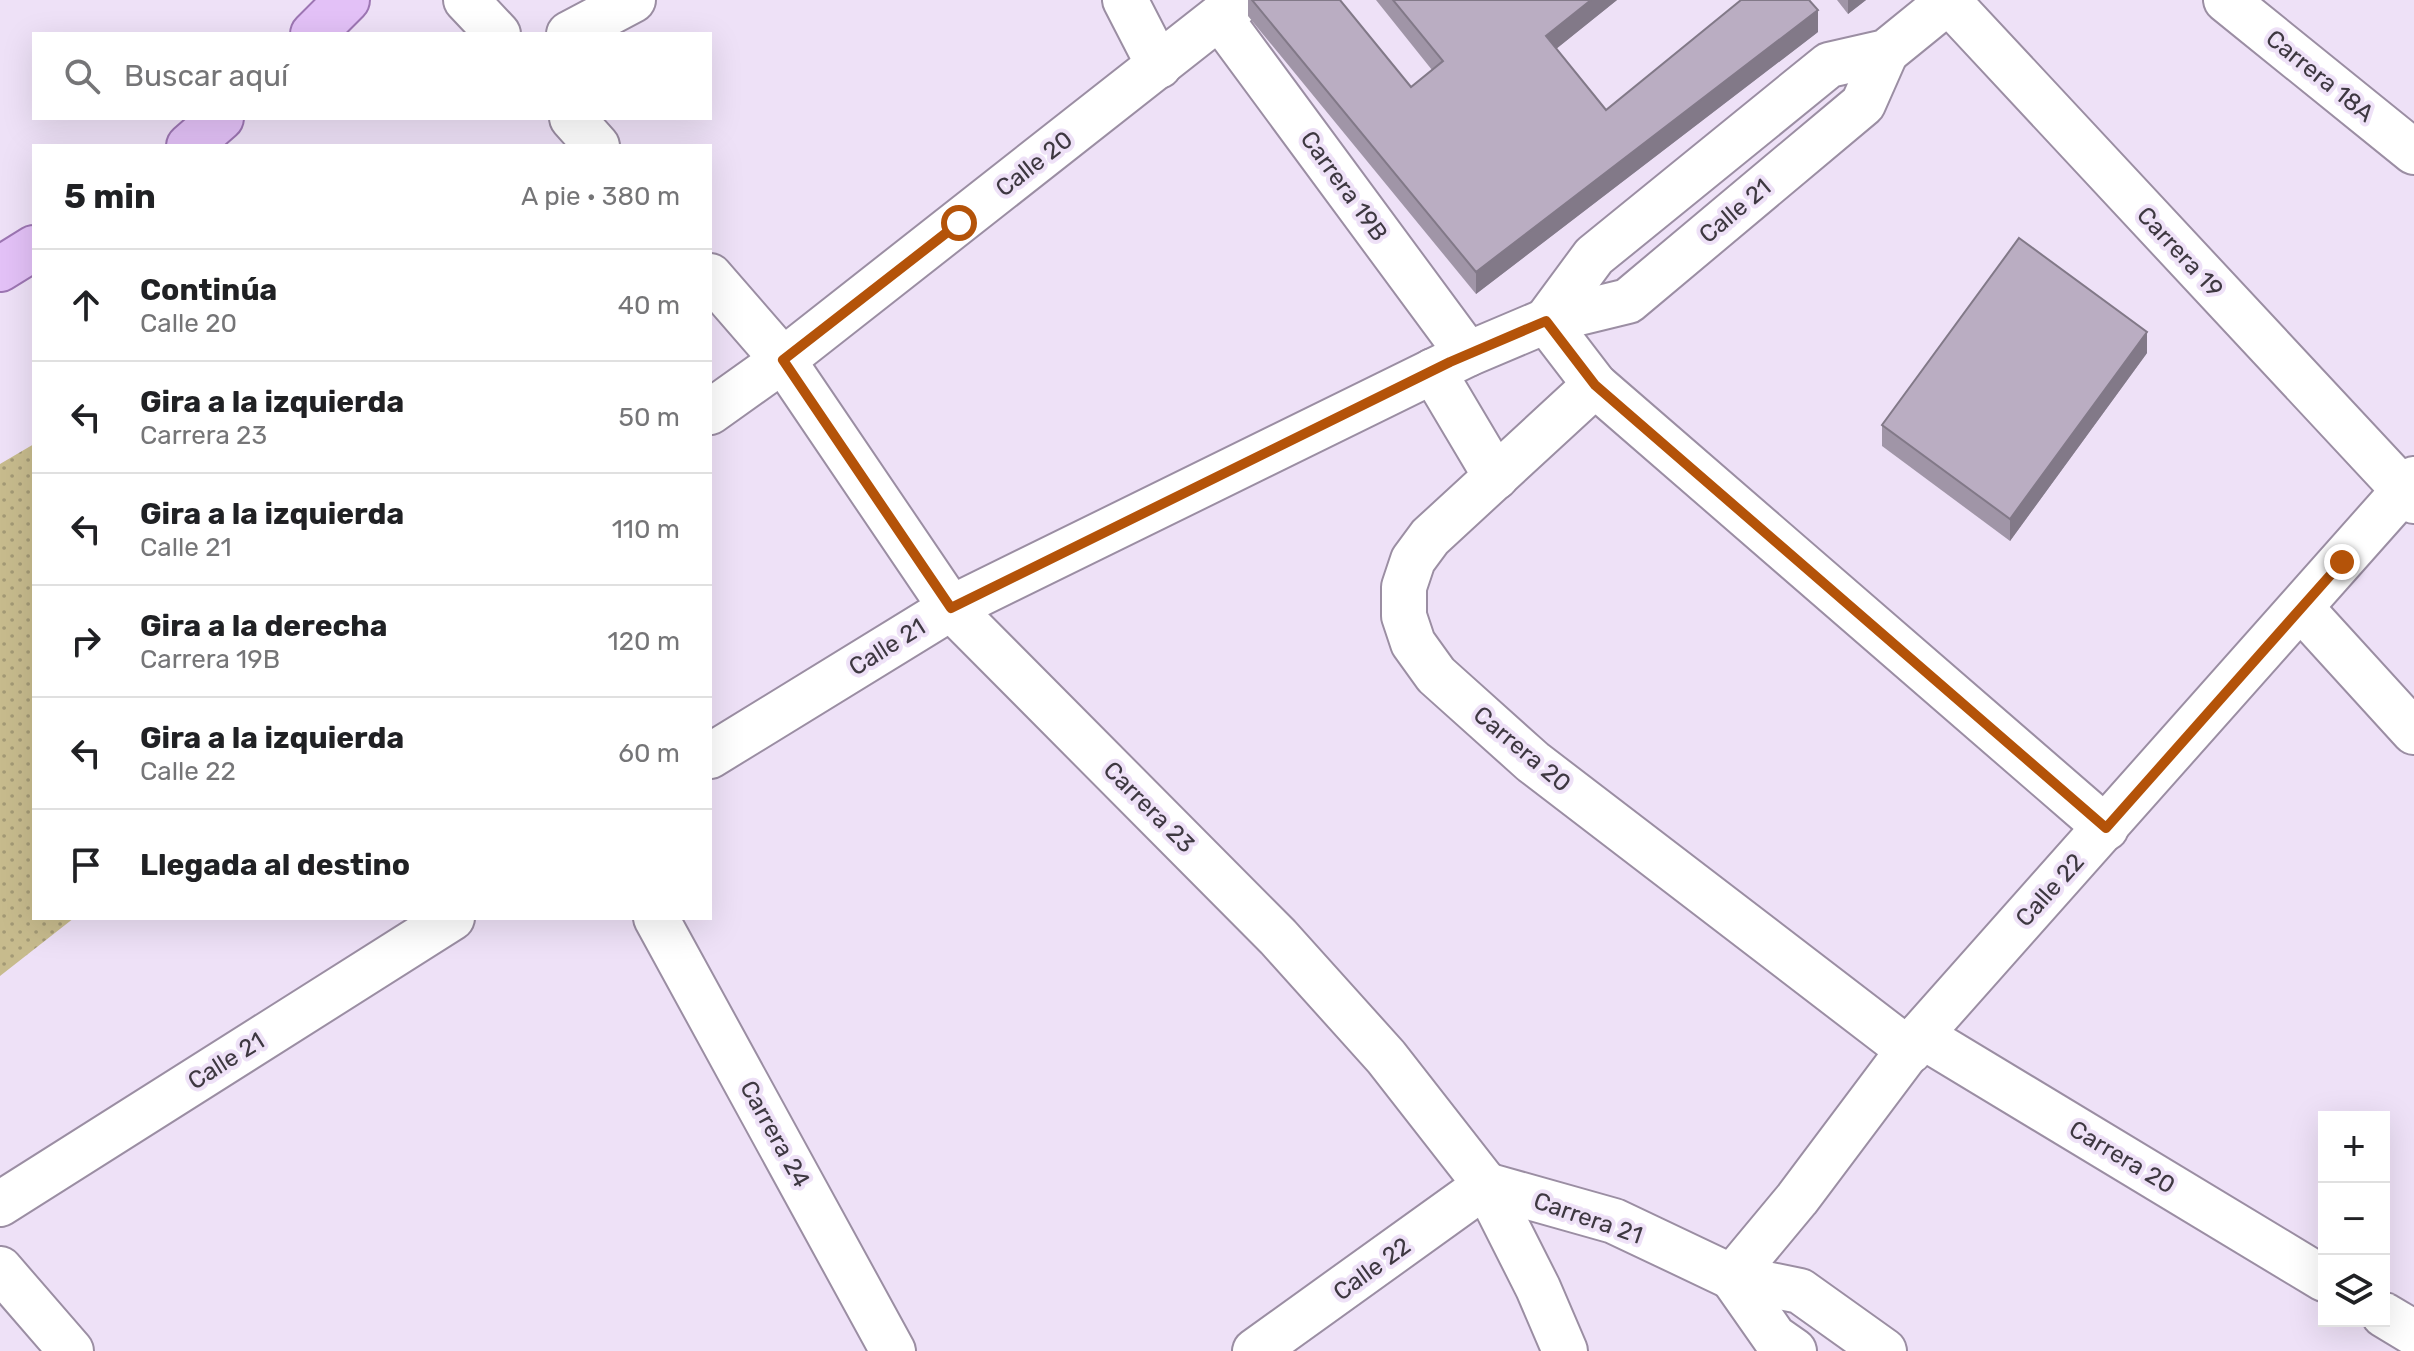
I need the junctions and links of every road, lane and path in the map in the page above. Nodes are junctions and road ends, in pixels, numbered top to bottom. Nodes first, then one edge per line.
1 (347, 0) edge
2 (466, 0) edge
3 (633, 0) edge
4 (1125, 0) edge
5 (1949, 0) edge
6 (2226, 0) edge
7 (1231, 9) edge
8 (315, 32) edge
9 (496, 32) edge
10 (573, 32) edge
11 (1159, 66) junction
12 (219, 120) edge
13 (574, 120) edge
14 (191, 144) edge
15 (595, 144) edge
16 (2414, 152) edge
17 (32, 249) edge
18 (0, 269) edge
19 (712, 278) edge
20 (1546, 321) junction
21 (783, 360) junction
22 (1450, 362) junction
23 (1595, 385) junction
24 (712, 411) edge
25 (1496, 477) junction
26 (2410, 491) edge
27 (951, 608) junction
28 (2301, 608) junction
29 (2414, 732) edge
30 (712, 755) edge
31 (2106, 828) junction
32 (449, 920) edge
33 (657, 920) edge
34 (1915, 1043) junction
35 (1486, 1185) junction
36 (0, 1204) edge
37 (0, 1269) edge
38 (2318, 1276) edge
39 (1732, 1277) junction
40 (2390, 1319) edge
41 (2414, 1333) edge
42 (71, 1351) edge
43 (893, 1351) edge
44 (1255, 1351) edge
45 (1565, 1351) edge
46 (1794, 1351) edge
47 (1884, 1351) edge

1 - 8 main road
2 - 9 street
3 - 10 street
4 - 11 street
5 - 20 street
5 - 26 street, Carrera 19
6 - 16 street, Carrera 18A
7 - 11 street, Calle 20
7 - 22 street, Carrera 19B
11 - 21 street, Calle 20
12 - 14 main road
13 - 15 street
17 - 18 main road
19 - 21 street, Carrera 23
20 - 22 street, Calle 21
20 - 23 street
21 - 24 street, Calle 20
21 - 27 street, Carrera 23
22 - 25 street, Carrera 19B
22 - 27 street, Calle 21
23 - 25 street, Carrera 20
23 - 31 street
25 - 34 street, Carrera 20
26 - 28 street, Calle 22
27 - 30 street, Calle 21
27 - 35 street, Carrera 23
28 - 29 street
28 - 31 street, Calle 22
31 - 34 street, Calle 22
32 - 36 street, Calle 21
33 - 43 street, Carrera 24
34 - 38 street, Carrera 20
34 - 39 street, Calle 22
35 - 39 street, Carrera 21
35 - 44 street, Calle 22
35 - 45 street, Carrera 23
37 - 42 street
39 - 46 street, Carrera 21
39 - 47 street, Carrera 21
40 - 41 street

